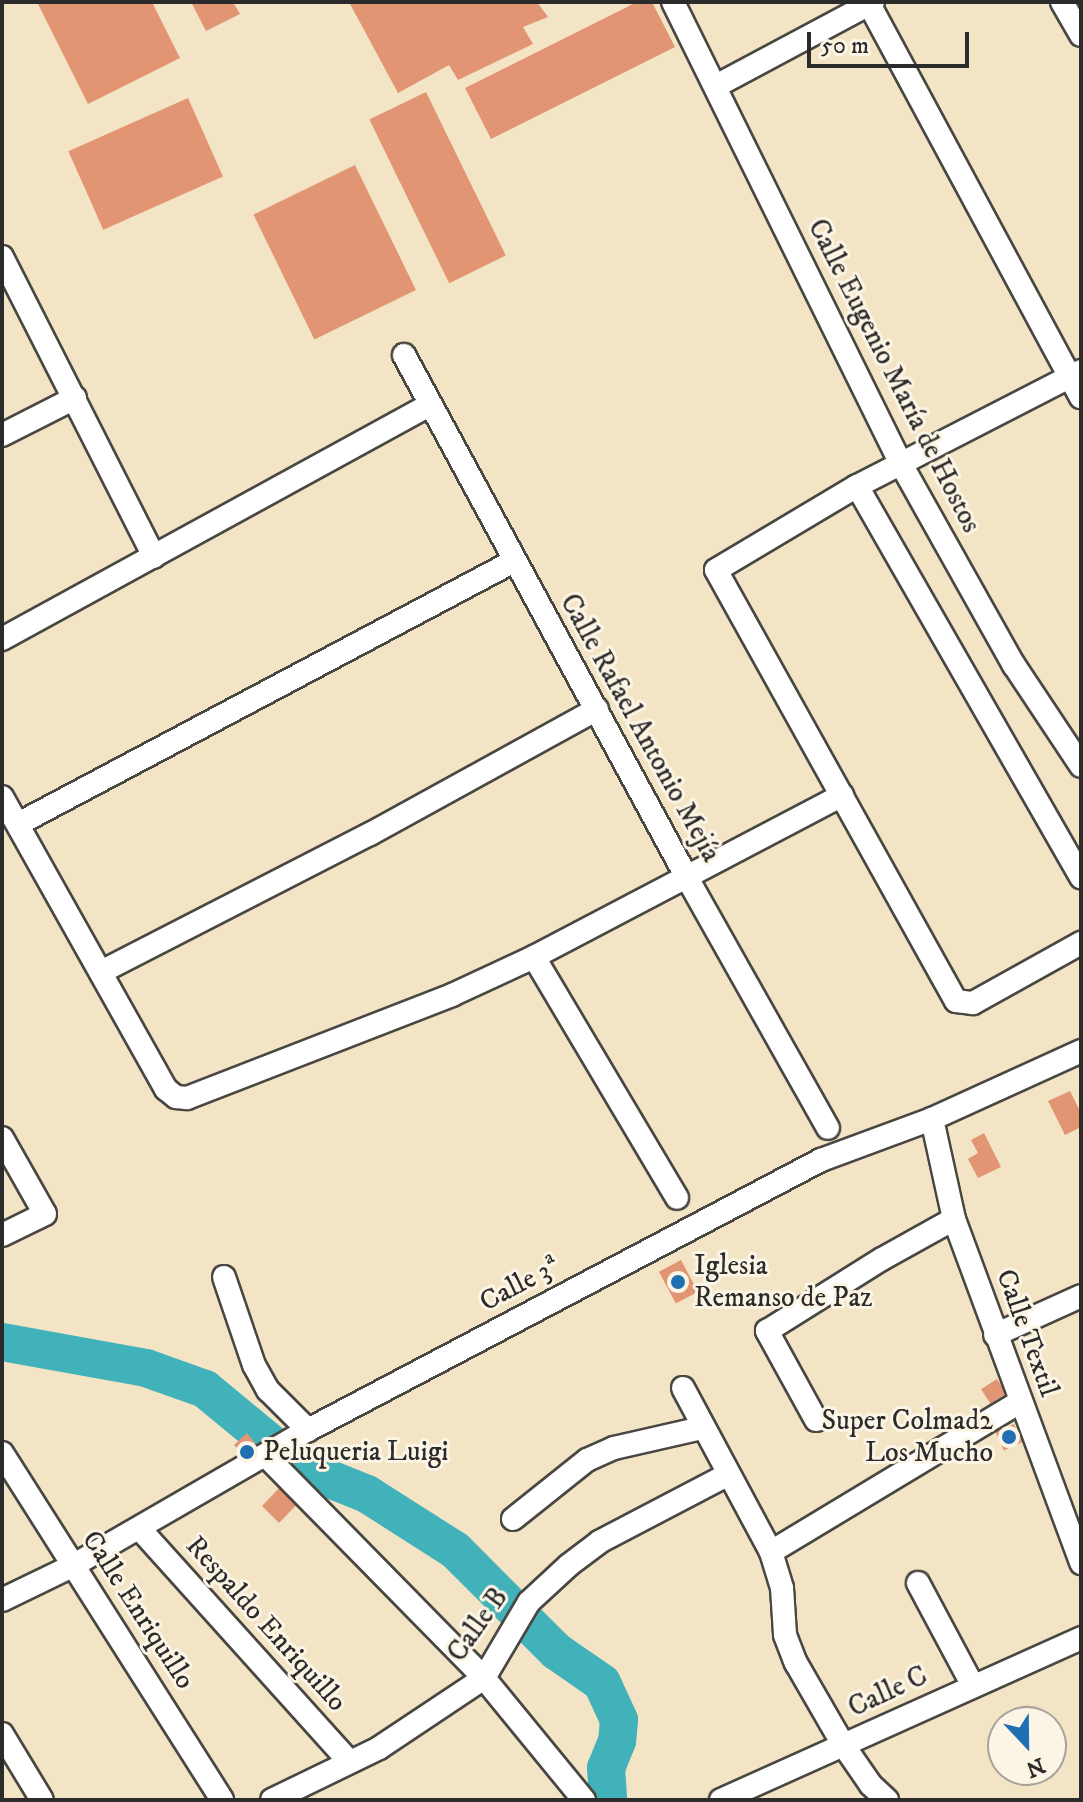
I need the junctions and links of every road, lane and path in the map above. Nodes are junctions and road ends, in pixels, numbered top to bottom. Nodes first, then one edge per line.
1 (673, 2) edge
2 (1062, 2) edge
3 (870, 3) edge
4 (1081, 35) edge
5 (716, 86) junction
6 (2, 257) edge
7 (404, 355) dead end
8 (1077, 382) edge
9 (75, 398) junction
10 (430, 405) junction
11 (2, 435) edge
12 (901, 464) junction
13 (857, 486) junction
14 (154, 557) junction
15 (514, 561) junction
16 (2, 639) edge
17 (597, 709) junction
18 (1081, 766) edge
19 (842, 795) junction
20 (2, 797) edge
21 (18, 824) junction
22 (686, 876) junction
23 (1081, 877) edge
24 (1081, 943) edge
25 (534, 957) junction
26 (101, 972) junction
27 (1081, 1051) edge
28 (932, 1119) junction
29 (828, 1128) dead end
30 (2, 1138) edge
31 (677, 1198) dead end
32 (954, 1219) junction
33 (2, 1235) edge
34 (224, 1277) dead end
35 (1081, 1296) edge
36 (995, 1335) junction
37 (683, 1388) dead end
38 (1020, 1402) junction
39 (816, 1420) dead end
40 (702, 1428) junction
41 (302, 1433) junction
42 (2, 1453) edge
43 (267, 1457) junction
44 (727, 1475) junction
45 (513, 1519) dead end
46 (139, 1528) junction
47 (771, 1552) junction
48 (1081, 1563) edge
49 (74, 1565) junction
50 (918, 1583) dead end
51 (2, 1600) edge
52 (1081, 1638) edge
53 (484, 1678) junction
54 (973, 1686) junction
55 (2, 1734) edge
56 (844, 1746) junction
57 (349, 1761) junction
58 (42, 1800) edge
59 (222, 1800) edge
60 (272, 1800) edge
61 (584, 1800) edge
62 (721, 1800) edge
63 (887, 1800) edge

1 - 5 street, Calle Eugenio María de Hostos
2 - 4 street
3 - 5 street
3 - 8 street
5 - 12 street, Calle Eugenio María de Hostos
6 - 9 street
7 - 10 street, Calle Rafael Antonio Mejía
8 - 12 street
9 - 11 street
9 - 14 street
10 - 14 street
10 - 15 street, Calle Rafael Antonio Mejía
12 - 13 street
12 - 18 street, Calle Eugenio María de Hostos
13 - 19 street
13 - 23 street
14 - 16 street
15 - 17 street, Calle Rafael Antonio Mejía
15 - 21 street
17 - 22 street, Calle Rafael Antonio Mejía
17 - 26 street
19 - 22 street
19 - 24 street
20 - 21 street
21 - 26 street
22 - 25 street
22 - 29 street, Calle Rafael Antonio Mejía
25 - 26 street
25 - 31 street
27 - 28 street, Calle 3ª
28 - 32 street, Calle Textil
28 - 41 street, Calle 3ª
30 - 33 street
32 - 36 street, Calle Textil
32 - 39 street
34 - 41 street
35 - 36 street
36 - 38 street, Calle Textil
37 - 40 street
38 - 47 street
38 - 48 street, Calle Textil
40 - 44 street
40 - 45 street
41 - 43 street, Calle 3ª
42 - 49 street, Calle Enriquillo
43 - 46 street, Calle 3ª
43 - 53 street
44 - 47 street
44 - 53 street, Calle B
46 - 49 street, Calle 3ª
46 - 57 street, Respaldo Enriquillo
47 - 56 street
49 - 51 street, Calle 3ª
49 - 59 street, Calle Enriquillo
50 - 54 street
52 - 54 street, Calle C
53 - 57 street, Calle B
53 - 61 street
54 - 56 street, Calle C
55 - 58 street
56 - 62 street, Calle C
56 - 63 street
57 - 60 street, Calle B

